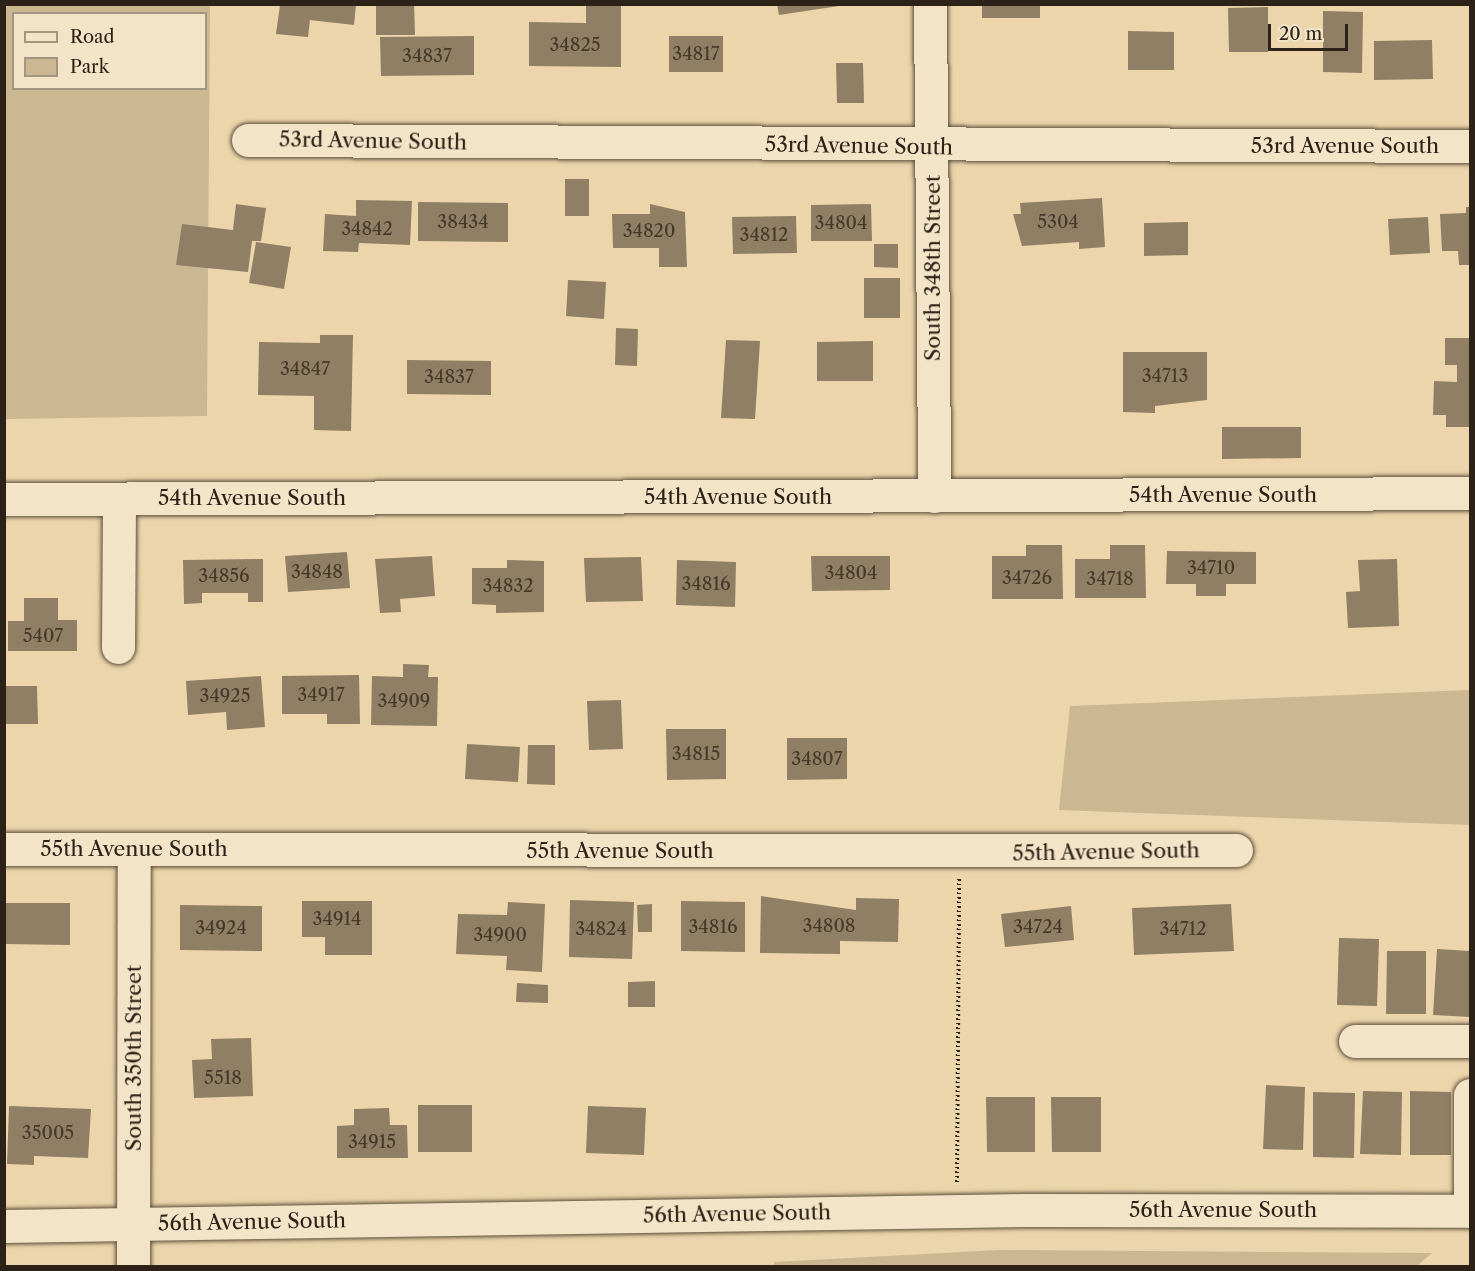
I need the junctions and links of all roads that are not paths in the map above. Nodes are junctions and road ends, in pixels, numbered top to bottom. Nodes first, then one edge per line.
1 (930, 4) edge
2 (248, 140) dead end
3 (1470, 146) edge
4 (933, 147) junction
5 (1470, 493) edge
6 (934, 496) junction
7 (4, 499) edge
8 (118, 499) junction
9 (118, 647) dead end
10 (4, 849) edge
11 (134, 849) junction
12 (1236, 850) dead end
13 (1355, 1041) dead end
14 (1470, 1041) edge
15 (1470, 1095) edge
16 (1470, 1211) edge
17 (133, 1224) junction
18 (4, 1226) edge
19 (133, 1266) edge

1 - 4 street, South 348th Street
2 - 4 street, 53rd Avenue South
3 - 4 street, 53rd Avenue South
4 - 6 street, South 348th Street
5 - 6 street, 54th Avenue South
6 - 8 street, 54th Avenue South
7 - 8 street, 54th Avenue South
8 - 9 street
10 - 11 street, 55th Avenue South
11 - 12 street, 55th Avenue South
11 - 17 street, South 350th Street
13 - 14 street
15 - 16 street
16 - 17 street, 56th Avenue South
17 - 18 street, 56th Avenue South
17 - 19 street, South 350th Street

